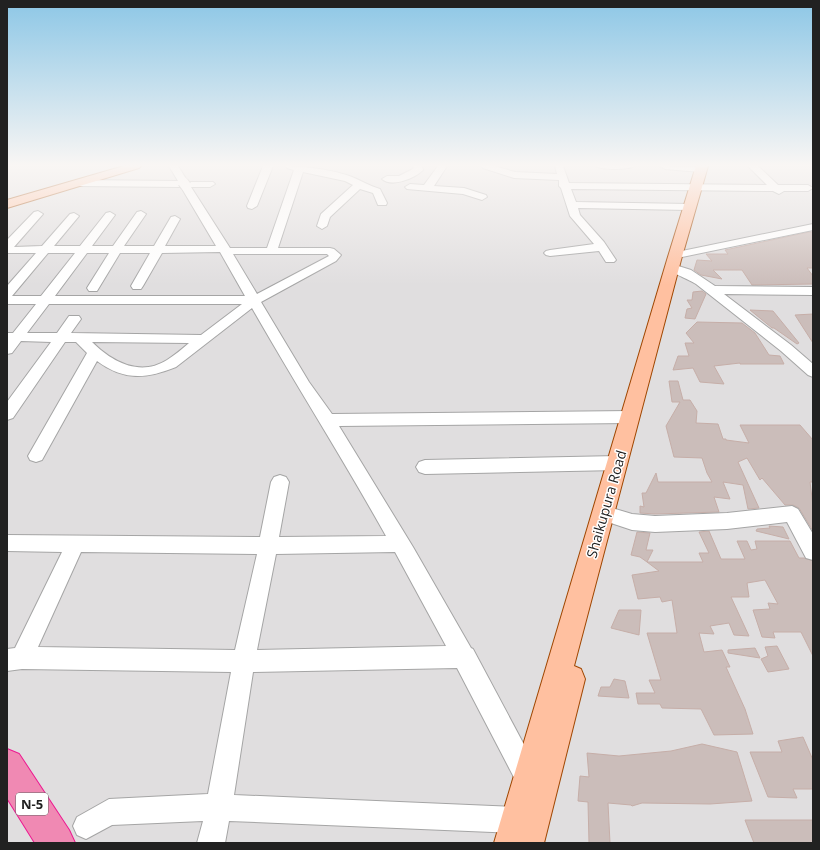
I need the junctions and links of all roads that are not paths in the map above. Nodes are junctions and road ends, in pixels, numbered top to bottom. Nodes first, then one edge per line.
1 (198, 206) edge
2 (285, 206) edge
3 (336, 206) edge
4 (570, 206) edge
5 (693, 206) edge
6 (38, 214) dead end
7 (141, 214) dead end
8 (110, 215) dead end
9 (74, 216) dead end
10 (175, 219) dead end
11 (322, 226) dead end
12 (811, 232) edge
13 (602, 247) junction
14 (7, 249) edge
15 (82, 250) junction
16 (116, 250) junction
17 (157, 250) junction
18 (226, 250) junction
19 (272, 250) junction
20 (44, 251) junction
21 (550, 253) dead end
22 (610, 260) dead end
23 (678, 264) junction
24 (137, 286) dead end
25 (93, 288) dead end
26 (713, 290) junction
27 (813, 292) edge
28 (7, 294) edge
29 (7, 300) edge
30 (45, 300) junction
31 (254, 300) junction
32 (74, 319) dead end
33 (12, 337) edge
34 (61, 337) junction
35 (79, 337) junction
36 (205, 339) junction
37 (7, 350) edge
38 (94, 354) junction
39 (813, 372) edge
40 (7, 414) edge
41 (631, 417) junction
42 (327, 420) junction
43 (36, 456) dead end
44 (618, 463) junction
45 (425, 467) dead end
46 (280, 482) dead end
47 (612, 516) junction
48 (7, 543) edge
49 (75, 544) junction
50 (400, 544) junction
51 (269, 546) junction
52 (813, 552) edge
53 (465, 657) junction
54 (15, 659) edge
55 (244, 661) junction
56 (7, 766) edge
57 (529, 779) junction
58 (219, 807) junction
59 (86, 826) dead end
60 (518, 835) edge
61 (56, 843) edge
62 (211, 843) edge

1 - 18 street
2 - 19 street
3 - 11 street
4 - 13 street
5 - 23 main road, Shaikupura Road
6 - 14 street
7 - 16 street
8 - 15 street
9 - 20 street
10 - 17 street
12 - 23 street
13 - 21 street
13 - 22 street
14 - 20 street
15 - 16 street
15 - 20 street
15 - 30 street
16 - 17 street
16 - 25 street
17 - 18 street
17 - 24 street
18 - 19 street
18 - 31 street
19 - 31 street
20 - 28 street
23 - 26 street
23 - 41 main road, Shaikupura Road
23 - 47 main road, Shaikupura Road
26 - 27 street
26 - 39 street
29 - 30 street
30 - 31 street
30 - 33 street
31 - 36 street
31 - 42 street
32 - 34 street
33 - 34 street
33 - 37 street
34 - 35 street
34 - 40 street
35 - 36 street
35 - 38 street
36 - 38 street
38 - 43 street
41 - 42 street
41 - 44 main road, Shaikupura Road
42 - 50 street
44 - 45 street
44 - 57 main road, Shaikupura Road
46 - 51 street
47 - 52 street
47 - 60 main road, Shaikupura Road
48 - 49 street
49 - 51 street
49 - 54 street
50 - 51 street
50 - 53 street
51 - 55 street
53 - 55 street
53 - 57 street
54 - 55 street
55 - 58 street
56 - 61 highway, N-5
57 - 60 main road, Shaikupura Road
58 - 59 street
58 - 60 street
58 - 62 street

